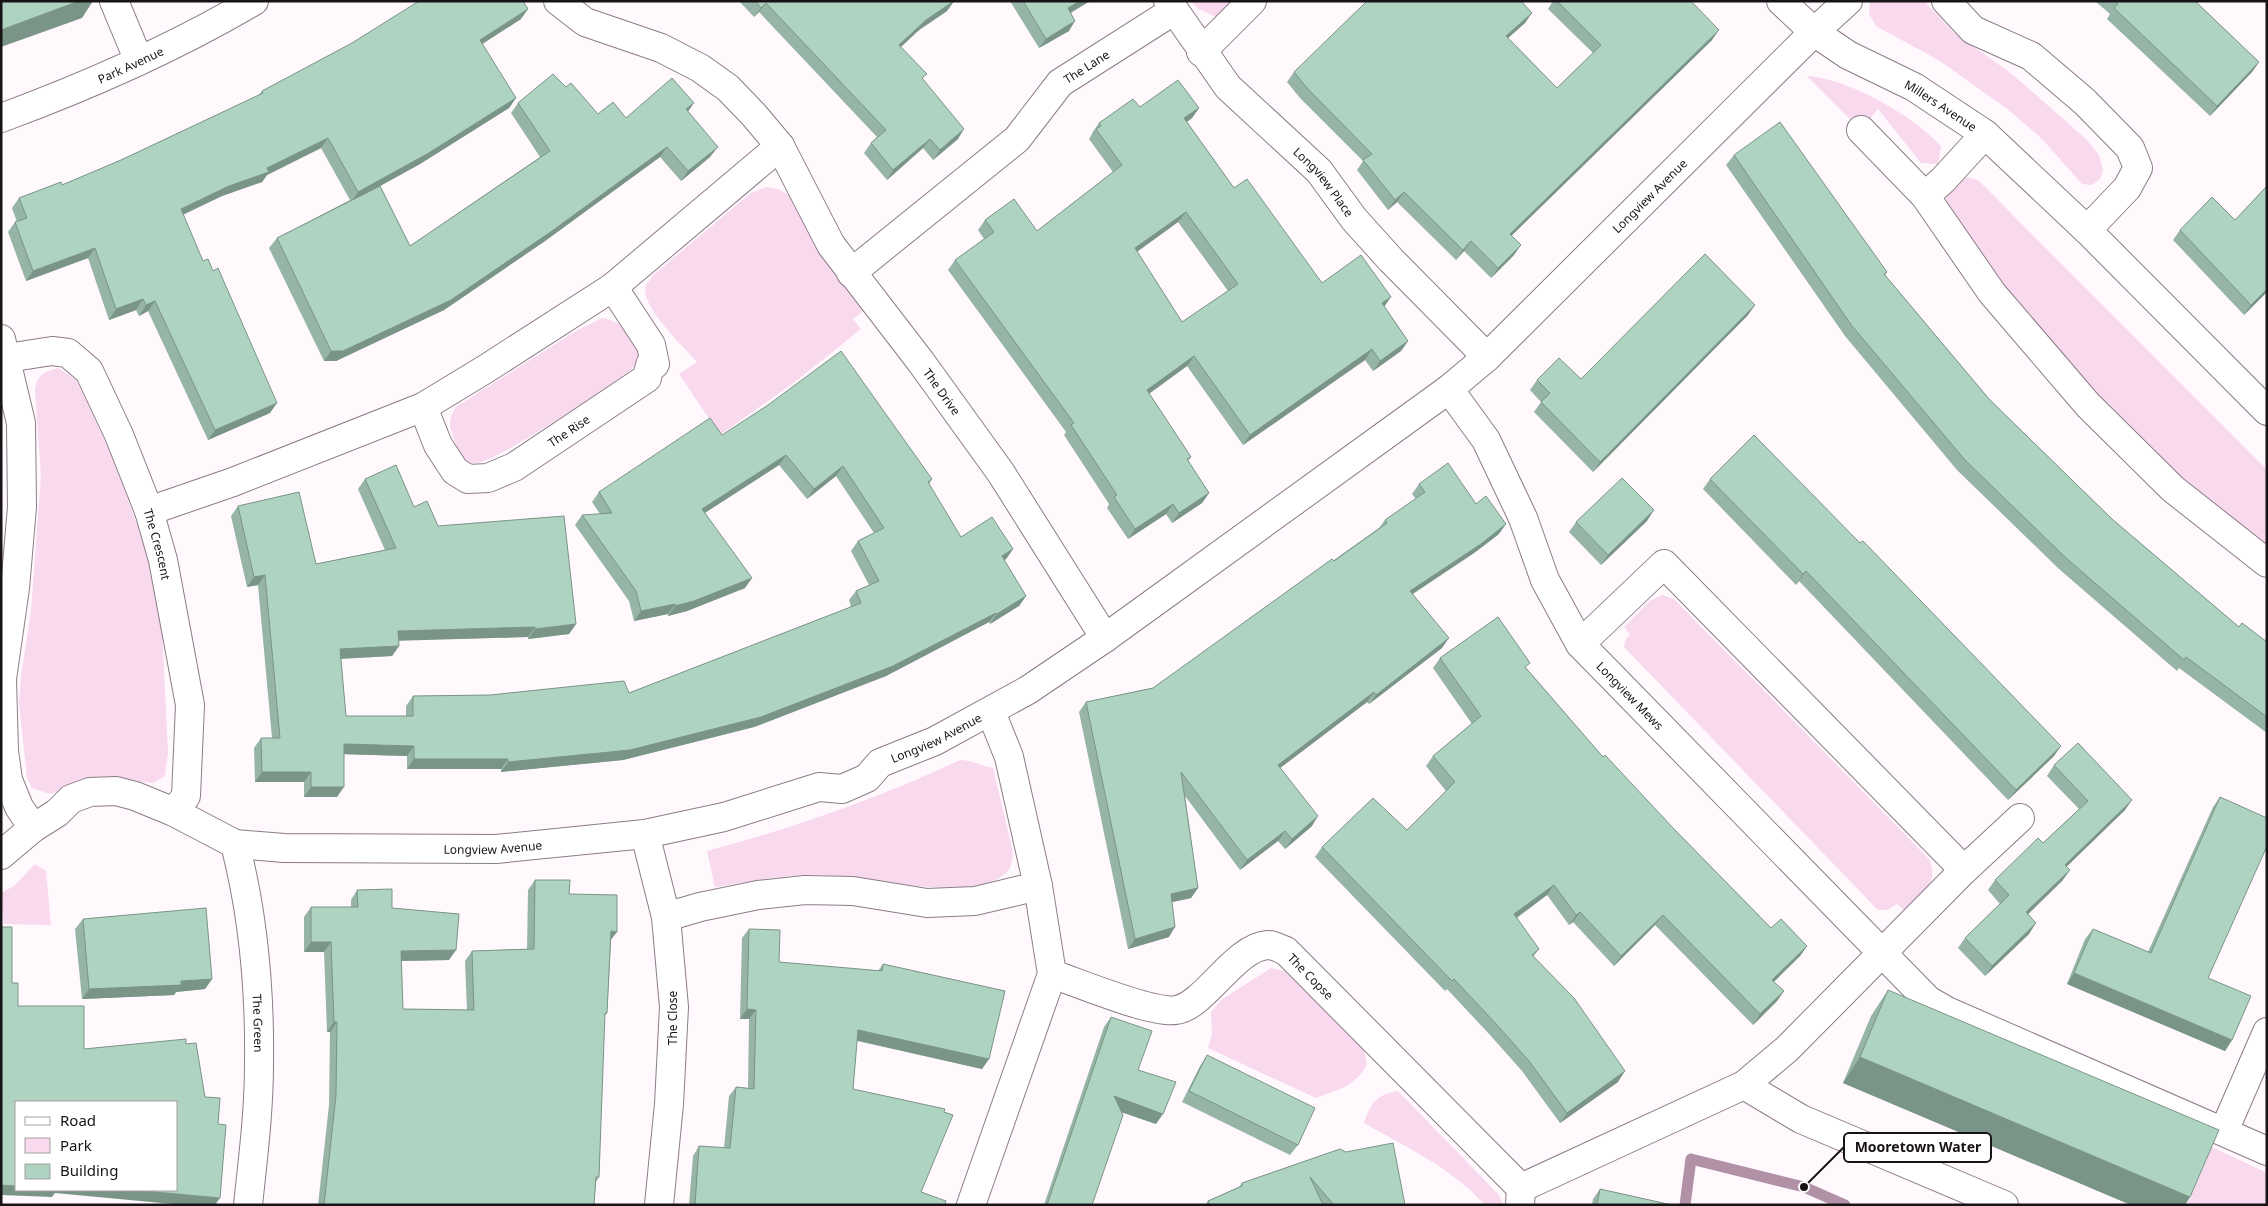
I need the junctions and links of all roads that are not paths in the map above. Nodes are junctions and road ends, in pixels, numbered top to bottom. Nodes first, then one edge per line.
1 (114, 1) edge
2 (254, 1) edge
3 (558, 1) edge
4 (1252, 1) edge
5 (1781, 1) edge
6 (1848, 1) edge
7 (1946, 1) edge
8 (1170, 6) edge
9 (1814, 32) junction
10 (1201, 52) junction
11 (139, 61) junction
12 (1, 118) edge
13 (1861, 130) dead end
14 (1985, 134) junction
15 (780, 146) junction
16 (1924, 196) junction
17 (2087, 230) junction
18 (851, 273) junction
19 (613, 287) junction
20 (4, 348) edge
21 (1486, 358) junction
22 (1449, 390) junction
23 (2263, 399) edge
24 (423, 407) junction
25 (150, 512) junction
26 (2267, 564) edge
27 (1105, 638) junction
28 (1580, 644) junction
29 (991, 712) junction
30 (174, 812) junction
31 (2020, 818) dead end
32 (33, 828) junction
33 (645, 834) junction
34 (236, 844) junction
35 (1, 856) edge
36 (1964, 870) junction
37 (1038, 886) junction
38 (666, 917) junction
39 (1881, 954) junction
40 (1052, 974) junction
41 (2267, 1032) edge
42 (1744, 1085) junction
43 (2224, 1131) junction
44 (2267, 1151) edge
45 (1520, 1196) edge
46 (248, 1205) edge
47 (659, 1205) edge
48 (971, 1205) edge
49 (2004, 1205) edge

1 - 11 street
2 - 11 street, Park Avenue
3 - 15 street, The Drive
4 - 10 street
5 - 9 street, Millers Avenue
6 - 9 street, Longview Avenue
7 - 17 street
8 - 10 street, Longview Place
8 - 18 street, The Lane
9 - 14 street, Millers Avenue
9 - 21 street, Longview Avenue
10 - 21 street, Longview Place
11 - 12 street, Park Avenue
13 - 16 street
14 - 16 street
14 - 17 street, Millers Avenue
15 - 18 street, The Drive
15 - 19 street
16 - 26 street
17 - 23 street, Millers Avenue
18 - 27 street, The Drive
19 - 24 street
19 - 24 street, The Rise
20 - 25 street, The Crescent
20 - 32 street, The Crescent
21 - 22 street, Longview Avenue
22 - 27 street, Longview Avenue
22 - 28 street, Longview Mews
24 - 25 street
25 - 30 street, The Crescent
27 - 29 street, Longview Avenue
28 - 36 street
28 - 39 street, Longview Mews
29 - 33 street, Longview Avenue
29 - 37 street, Longview Avenue
30 - 32 street, Longview Avenue
30 - 34 street, Longview Avenue
31 - 36 street, The Copse
32 - 35 street, Longview Avenue
33 - 34 street, Longview Avenue
33 - 38 street, The Close
34 - 46 street, The Green
36 - 39 street, The Copse
37 - 38 street
37 - 40 street, Longview Avenue
38 - 47 street, The Close
39 - 42 street, The Copse
39 - 43 street, Longview Mews
40 - 45 street, The Copse
40 - 48 street
41 - 43 street
42 - 45 street, The Copse
42 - 49 street
43 - 44 street, Longview Mews

